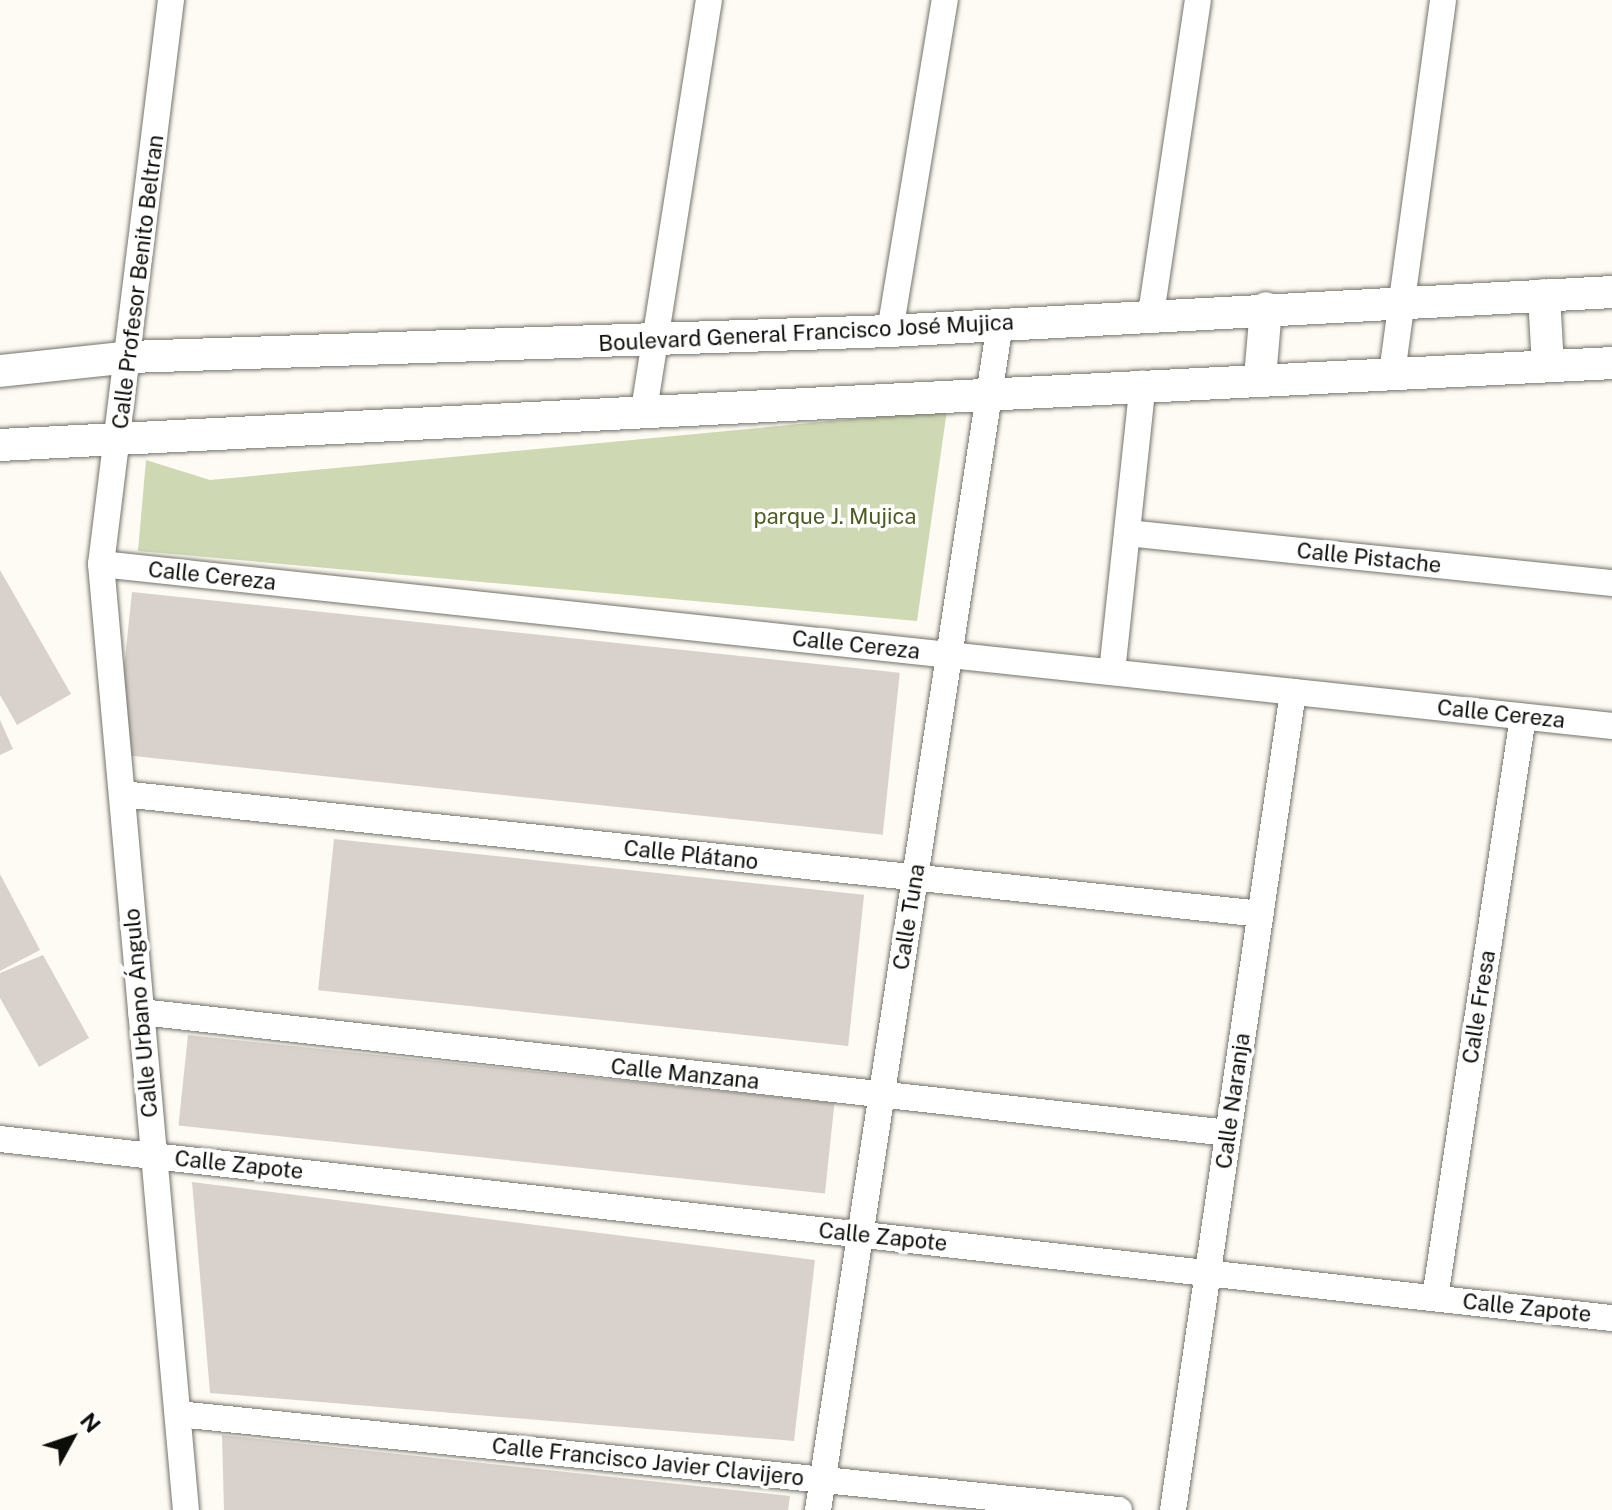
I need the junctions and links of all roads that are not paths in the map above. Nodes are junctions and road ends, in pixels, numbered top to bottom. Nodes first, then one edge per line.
1 (171, 0) edge
2 (709, 0) edge
3 (945, 0) edge
4 (1198, 0) edge
5 (1443, 0) edge
6 (1612, 292) edge
7 (1544, 295) junction
8 (1398, 301) junction
9 (1266, 308) junction
10 (1151, 314) junction
11 (1000, 324) junction
12 (890, 331) junction
13 (653, 341) junction
14 (130, 357) junction
15 (1612, 363) edge
16 (1548, 366) junction
17 (0, 371) edge
18 (1392, 373) junction
19 (1260, 378) junction
20 (1143, 384) junction
21 (990, 391) junction
22 (644, 410) junction
23 (121, 436) junction
24 (0, 445) edge
25 (1127, 533) junction
26 (101, 564) junction
27 (1612, 583) edge
28 (949, 655) junction
29 (1112, 672) junction
30 (1293, 692) junction
31 (1523, 717) junction
32 (1612, 726) edge
33 (122, 794) junction
34 (915, 879) junction
35 (1261, 914) junction
36 (141, 1012) junction
37 (881, 1096) junction
38 (1228, 1133) junction
39 (0, 1139) edge
40 (154, 1155) junction
41 (861, 1235) junction
42 (1208, 1273) junction
43 (1435, 1298) junction
44 (1612, 1318) edge
45 (178, 1414) junction
46 (823, 1480) junction
47 (186, 1510) edge
48 (818, 1510) edge
49 (1119, 1510) edge
50 (1173, 1510) edge

1 - 14 street, Calle Profesor Benito Beltran
2 - 13 street
3 - 12 street
4 - 10 street
5 - 8 street
6 - 7 street, Boulevard General Francisco José Mujica
7 - 8 street, Boulevard General Francisco José Mujica
7 - 16 street
8 - 9 street, Boulevard General Francisco José Mujica
8 - 18 street
9 - 10 street, Boulevard General Francisco José Mujica
9 - 19 street
10 - 11 street, Boulevard General Francisco José Mujica
11 - 12 street, Boulevard General Francisco José Mujica
11 - 21 street, Calle Tuna
12 - 13 street, Boulevard General Francisco José Mujica
13 - 14 street, Boulevard General Francisco José Mujica
13 - 22 street
14 - 17 street, Boulevard General Francisco José Mujica
14 - 23 street, Calle Profesor Benito Beltran
15 - 16 street
16 - 18 street
18 - 19 street
19 - 20 street
20 - 21 street
20 - 25 street
21 - 22 street
21 - 28 street, Calle Tuna
22 - 23 street
23 - 24 street
23 - 26 street, Calle Profesor Benito Beltran
25 - 27 street, Calle Pistache
25 - 29 street
26 - 28 street, Calle Cereza
26 - 33 street, Calle Urbano Ángulo
28 - 29 street, Calle Cereza
28 - 34 street, Calle Tuna
29 - 30 street, Calle Cereza
30 - 31 street, Calle Cereza
30 - 35 street, Calle Naranja
31 - 32 street, Calle Cereza
31 - 43 street, Calle Fresa
33 - 34 street, Calle Plátano
33 - 36 street, Calle Urbano Ángulo
34 - 35 street, Calle Plátano
34 - 37 street, Calle Tuna
35 - 38 street, Calle Naranja
36 - 37 street, Calle Manzana
36 - 40 street, Calle Urbano Ángulo
37 - 38 street, Calle Manzana
37 - 41 street, Calle Tuna
38 - 42 street, Calle Naranja
39 - 40 street, Calle Zapote
40 - 41 street, Calle Zapote
40 - 45 street, Calle Urbano Ángulo
41 - 42 street, Calle Zapote
41 - 46 street, Calle Tuna
42 - 43 street, Calle Zapote
42 - 50 street, Calle Naranja
43 - 44 street, Calle Zapote
45 - 46 street, Calle Francisco Javier Clavijero
45 - 47 street, Calle Urbano Ángulo
46 - 48 street, Calle Tuna
46 - 49 street, Calle Francisco Javier Clavijero

